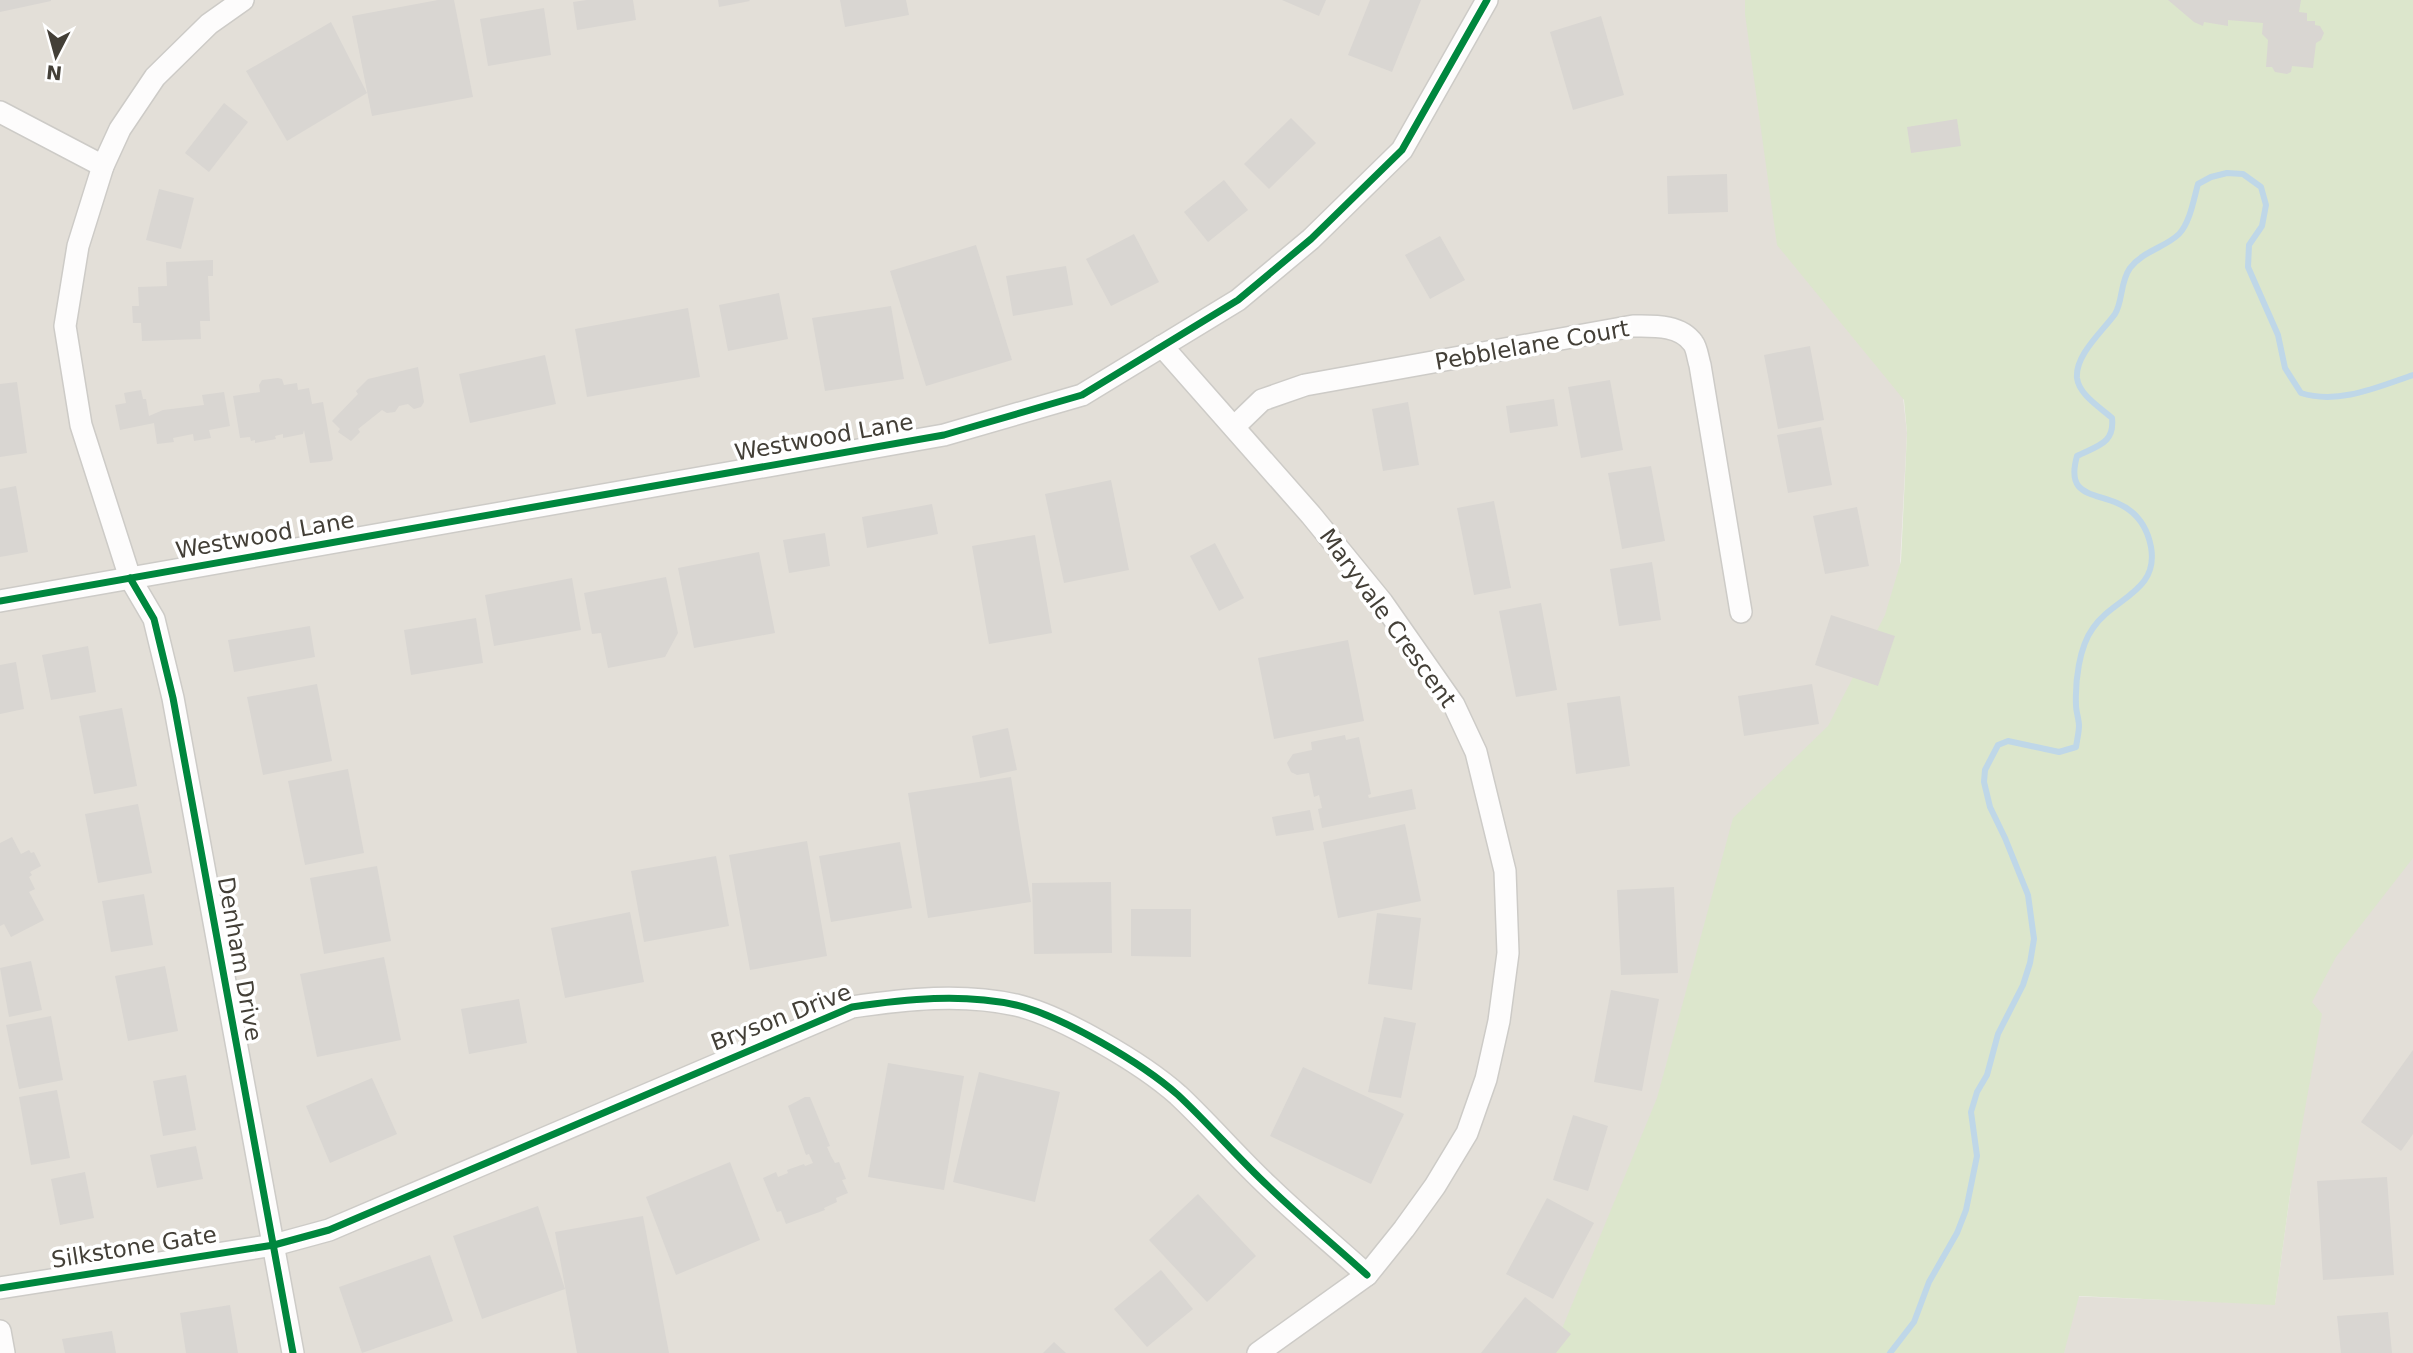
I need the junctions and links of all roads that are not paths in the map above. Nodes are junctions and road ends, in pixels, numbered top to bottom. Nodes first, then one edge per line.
1 (243, 0) edge
2 (1487, 0) edge
3 (0, 112) edge
4 (103, 166) junction
5 (1161, 346) junction
6 (1234, 427) junction
7 (130, 578) junction
8 (0, 601) edge
9 (1741, 612) dead end
10 (274, 1245) junction
11 (1367, 1275) junction
12 (0, 1287) edge
13 (0, 1331) edge
14 (4, 1353) edge
15 (293, 1353) edge
16 (1258, 1353) edge

1 - 4 street, Denham Drive
2 - 5 street, Westwood Lane
3 - 4 street
4 - 7 street, Denham Drive
5 - 6 street, Maryvale Crescent
5 - 7 street, Westwood Lane
6 - 9 street, Pebblelane Court
6 - 11 street, Maryvale Crescent
7 - 8 street, Westwood Lane
7 - 10 street, Denham Drive
10 - 11 street, Bryson Drive
10 - 12 street, Silkstone Gate
10 - 15 street, Denham Drive
11 - 16 street, Maryvale Crescent
13 - 14 street

